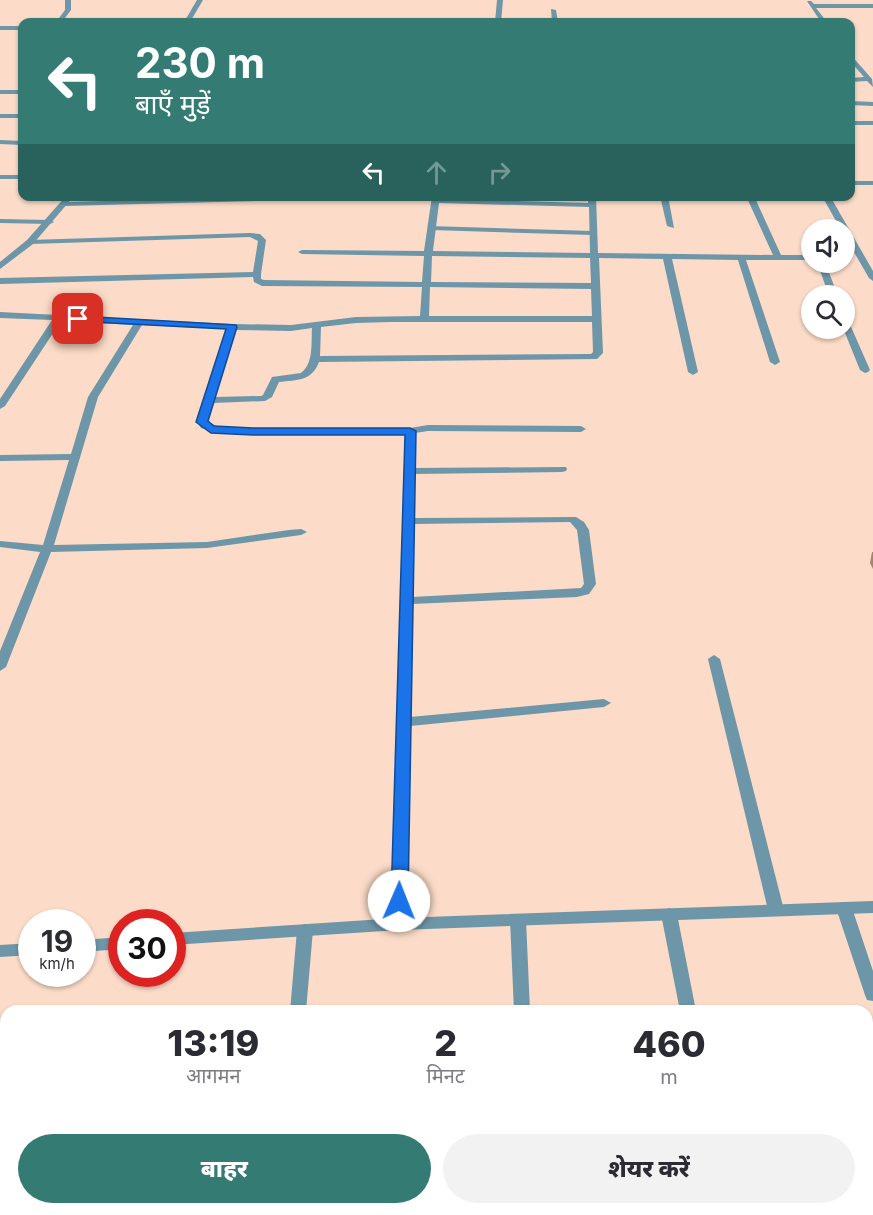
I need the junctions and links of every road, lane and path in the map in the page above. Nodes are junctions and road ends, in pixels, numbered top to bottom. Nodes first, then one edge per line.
1 (68, 0) edge
2 (200, 0) edge
3 (500, 0) edge
4 (807, 0) edge
5 (812, 6) junction
6 (873, 6) edge
7 (553, 10) dead end
8 (62, 18) edge
9 (189, 18) edge
10 (498, 18) edge
11 (554, 18) edge
12 (821, 18) edge
13 (0, 28) edge
14 (18, 28) edge
15 (855, 62) edge
16 (855, 80) edge
17 (871, 82) edge
18 (0, 92) edge
19 (18, 92) edge
20 (855, 104) edge
21 (873, 104) edge
22 (0, 116) edge
23 (18, 116) edge
24 (855, 123) edge
25 (873, 123) edge
26 (0, 142) edge
27 (18, 143) edge
28 (0, 177) edge
29 (18, 177) edge
30 (855, 183) edge
31 (873, 183) edge
32 (67, 201) edge
33 (436, 201) edge
34 (591, 201) edge
35 (665, 201) edge
36 (752, 201) edge
37 (829, 201) edge
38 (0, 221) edge
39 (50, 222) junction
40 (671, 225) dead end
41 (432, 228) junction
42 (592, 233) junction
43 (30, 242) junction
44 (302, 252) dead end
45 (428, 254) junction
46 (593, 256) junction
47 (667, 257) junction
48 (741, 257) junction
49 (778, 258) junction
50 (801, 258) edge
51 (862, 259) junction
52 (873, 259) edge
53 (0, 267) edge
54 (257, 274) junction
55 (873, 278) edge
56 (0, 282) edge
57 (426, 284) junction
58 (593, 286) junction
59 (0, 315) edge
60 (58, 318) junction
61 (424, 319) junction
62 (596, 319) junction
63 (139, 322) junction
64 (317, 325) junction
65 (232, 327) junction
66 (852, 339) edge
67 (315, 359) junction
68 (775, 362) dead end
69 (865, 370) dead end
70 (693, 372) dead end
71 (208, 400) junction
72 (0, 406) edge
73 (581, 429) dead end
74 (410, 431) junction
75 (74, 457) junction
76 (0, 458) edge
77 (561, 469) dead end
78 (409, 471) junction
79 (408, 521) junction
80 (301, 532) dead end
81 (0, 544) edge
82 (46, 549) junction
83 (406, 601) junction
84 (714, 659) dead end
85 (0, 667) edge
86 (604, 703) dead end
87 (404, 722) junction
88 (873, 907) edge
89 (844, 908) junction
90 (776, 910) junction
91 (669, 914) junction
92 (518, 920) junction
93 (399, 924) junction
94 (305, 930) junction
95 (186, 938) edge
96 (18, 950) edge
97 (0, 951) edge
98 (873, 995) edge
99 (299, 1005) edge
100 (522, 1005) edge
101 (687, 1005) edge

1 - 8 street
2 - 9 street
3 - 10 street
4 - 5 street
5 - 6 street
5 - 12 street
7 - 11 street
13 - 14 street
15 - 17 street
16 - 17 street
18 - 19 street
20 - 21 street
22 - 23 street
24 - 25 street
26 - 27 street
28 - 29 street
30 - 31 street
32 - 39 street
33 - 41 street
34 - 42 street
35 - 40 street
36 - 49 street
37 - 51 street
38 - 39 street
39 - 43 street
41 - 42 street
41 - 45 street
42 - 46 street
43 - 53 street
43 - 54 street
44 - 45 street
45 - 46 street
45 - 57 street
46 - 47 street
46 - 58 street
47 - 48 street
47 - 70 street
48 - 49 street
48 - 68 street
49 - 50 street
51 - 52 street
51 - 55 street
54 - 56 street
54 - 57 street
57 - 58 street
57 - 61 street
58 - 62 street
59 - 60 street
60 - 63 street
60 - 72 street
61 - 62 street
61 - 64 street
62 - 67 street
63 - 65 street
63 - 75 street
64 - 65 street
64 - 67 street
65 - 71 street
66 - 69 street
67 - 71 street
71 - 74 street
73 - 74 street
74 - 78 street
75 - 76 street
75 - 82 street
77 - 78 street
78 - 79 street
79 - 83 street
79 - 83 street
80 - 82 street
81 - 82 street
82 - 85 street
83 - 87 street
84 - 90 street
86 - 87 street
87 - 93 street
88 - 89 street
89 - 90 street
89 - 98 street
90 - 91 street
91 - 92 street
91 - 101 street
92 - 93 street
92 - 100 street
93 - 94 street
94 - 95 street
94 - 99 street
96 - 97 street

